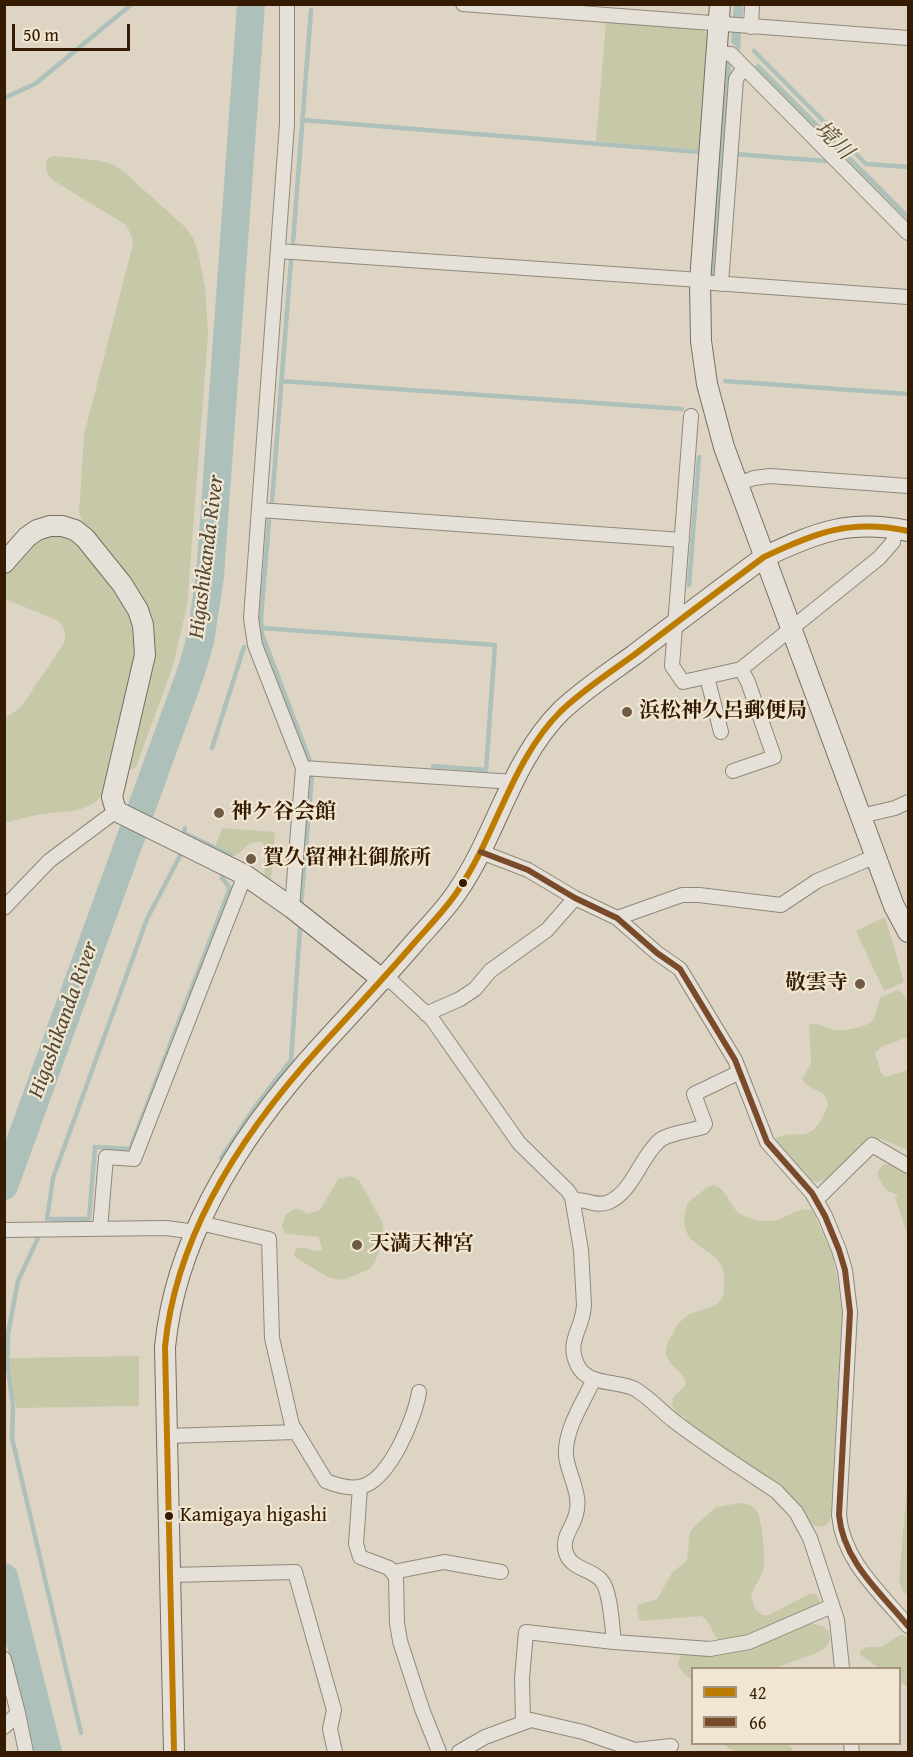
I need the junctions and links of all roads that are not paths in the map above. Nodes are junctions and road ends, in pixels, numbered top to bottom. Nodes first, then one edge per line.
1 (287, 4) edge
2 (463, 4) edge
3 (720, 4) edge
4 (752, 4) edge
5 (724, 25) junction
6 (748, 27) junction
7 (909, 38) edge
8 (717, 53) junction
9 (744, 68) junction
10 (909, 233) edge
11 (278, 251) junction
12 (700, 281) junction
13 (721, 284) junction
14 (909, 297) edge
15 (691, 416) dead end
16 (738, 484) junction
17 (909, 486) edge
18 (259, 510) junction
19 (902, 529) edge
20 (681, 540) junction
21 (764, 557) junction
22 (4, 562) edge
23 (675, 624) junction
24 (792, 630) junction
25 (741, 669) junction
26 (707, 677) junction
27 (721, 732) dead end
28 (303, 768) junction
29 (733, 771) dead end
30 (514, 782) junction
31 (909, 802) edge
32 (119, 813) junction
33 (861, 816) junction
34 (481, 852) junction
35 (876, 856) junction
36 (245, 875) junction
37 (575, 898) junction
38 (4, 908) edge
39 (292, 908) junction
40 (617, 918) junction
41 (909, 932) edge
42 (384, 978) junction
43 (426, 1014) junction
44 (740, 1072) junction
45 (909, 1166) edge
46 (816, 1200) junction
47 (573, 1201) junction
48 (198, 1227) junction
49 (100, 1229) junction
50 (10, 1230) edge
51 (594, 1379) junction
52 (419, 1392) dead end
53 (296, 1432) junction
54 (166, 1436) junction
55 (360, 1487) junction
56 (393, 1572) junction
57 (501, 1572) dead end
58 (170, 1575) junction
59 (832, 1606) junction
60 (909, 1626) edge
61 (614, 1642) junction
62 (4, 1659) edge
63 (842, 1667) edge
64 (18, 1713) junction
65 (523, 1721) junction
66 (4, 1727) edge
67 (671, 1746) dead end
68 (26, 1752) edge
69 (174, 1752) edge
70 (335, 1752) edge
71 (439, 1752) edge
72 (459, 1752) edge

1 - 11 street
2 - 5 street
3 - 5 street
4 - 6 street
5 - 6 street
5 - 8 street
6 - 7 street
8 - 9 street
8 - 12 street
9 - 10 street
9 - 13 street
11 - 12 street
11 - 18 street
12 - 13 street
12 - 16 street
13 - 14 street
15 - 20 street
16 - 17 street
16 - 21 street
18 - 20 street
18 - 28 street
19 - 21 street
19 - 24 street
20 - 23 street
21 - 23 street
21 - 24 street
22 - 32 street
23 - 26 street
23 - 30 street
24 - 25 street
24 - 33 street
25 - 26 street
25 - 29 street
26 - 27 street
28 - 30 street
28 - 39 street
30 - 34 street
31 - 33 street
32 - 36 street
32 - 38 street
33 - 35 street
34 - 37 street
34 - 42 street
35 - 40 street
35 - 41 street
36 - 39 street
36 - 49 street
37 - 40 street
37 - 43 street
39 - 42 street
40 - 44 street
42 - 43 street
42 - 48 street
43 - 47 street
44 - 46 street
44 - 47 street
45 - 46 street
46 - 60 street
47 - 51 street
48 - 49 street
48 - 53 street
48 - 54 street
49 - 50 street
51 - 59 street
51 - 61 street
52 - 55 street
53 - 54 street
53 - 55 street
54 - 58 street
55 - 56 street
56 - 57 street
56 - 71 street
58 - 69 street
58 - 70 street
59 - 61 street
59 - 63 street
61 - 65 street
62 - 64 street
64 - 66 street
64 - 68 street
65 - 67 street
65 - 72 street

